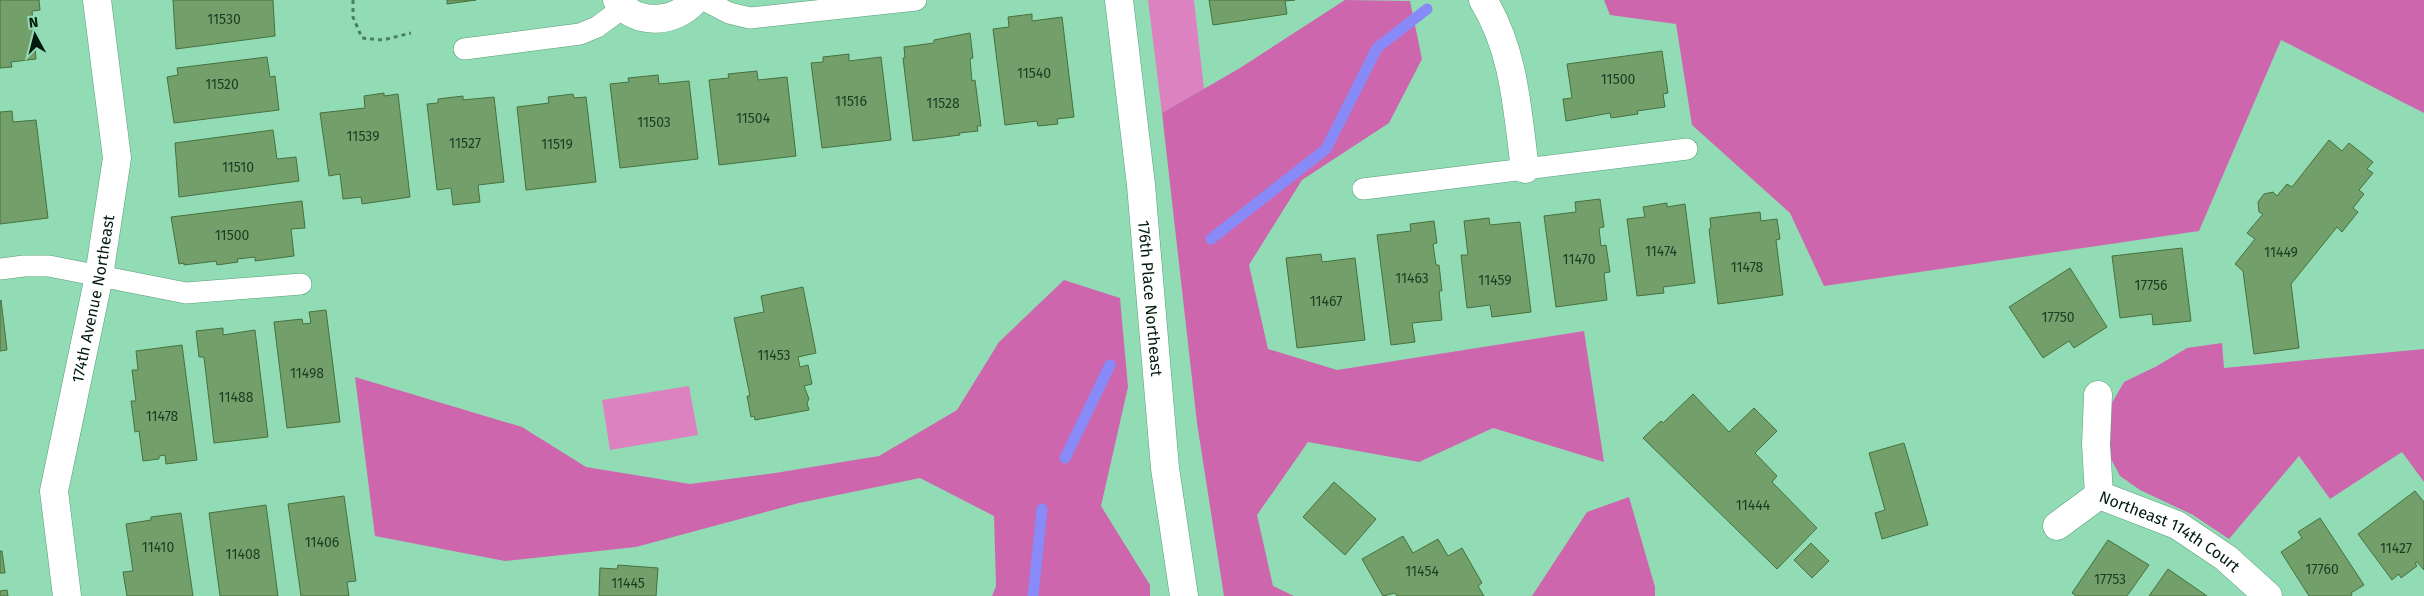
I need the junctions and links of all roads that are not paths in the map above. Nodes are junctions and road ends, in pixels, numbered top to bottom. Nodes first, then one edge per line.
1 (97, 0) edge
2 (695, 0) edge
3 (704, 0) edge
4 (916, 0) edge
5 (1119, 0) edge
6 (1483, 0) edge
7 (621, 3) edge
8 (464, 49) dead end
9 (1687, 149) dead end
10 (1525, 169) junction
11 (1363, 188) dead end
12 (0, 268) edge
13 (99, 276) junction
14 (301, 284) dead end
15 (2098, 395) dead end
16 (2099, 495) junction
17 (2057, 526) dead end
18 (67, 596) edge
19 (1184, 596) edge
20 (2268, 596) edge

1 - 13 street, 174th Avenue Northeast
2 - 7 street
3 - 4 lane
5 - 19 street, 176th Place Northeast
6 - 10 street
7 - 8 lane
9 - 10 lane
10 - 11 lane
12 - 13 lane
13 - 14 lane
13 - 18 street, 174th Avenue Northeast
15 - 16 street, Northeast 114th Court
16 - 17 street
16 - 20 street, Northeast 114th Court

